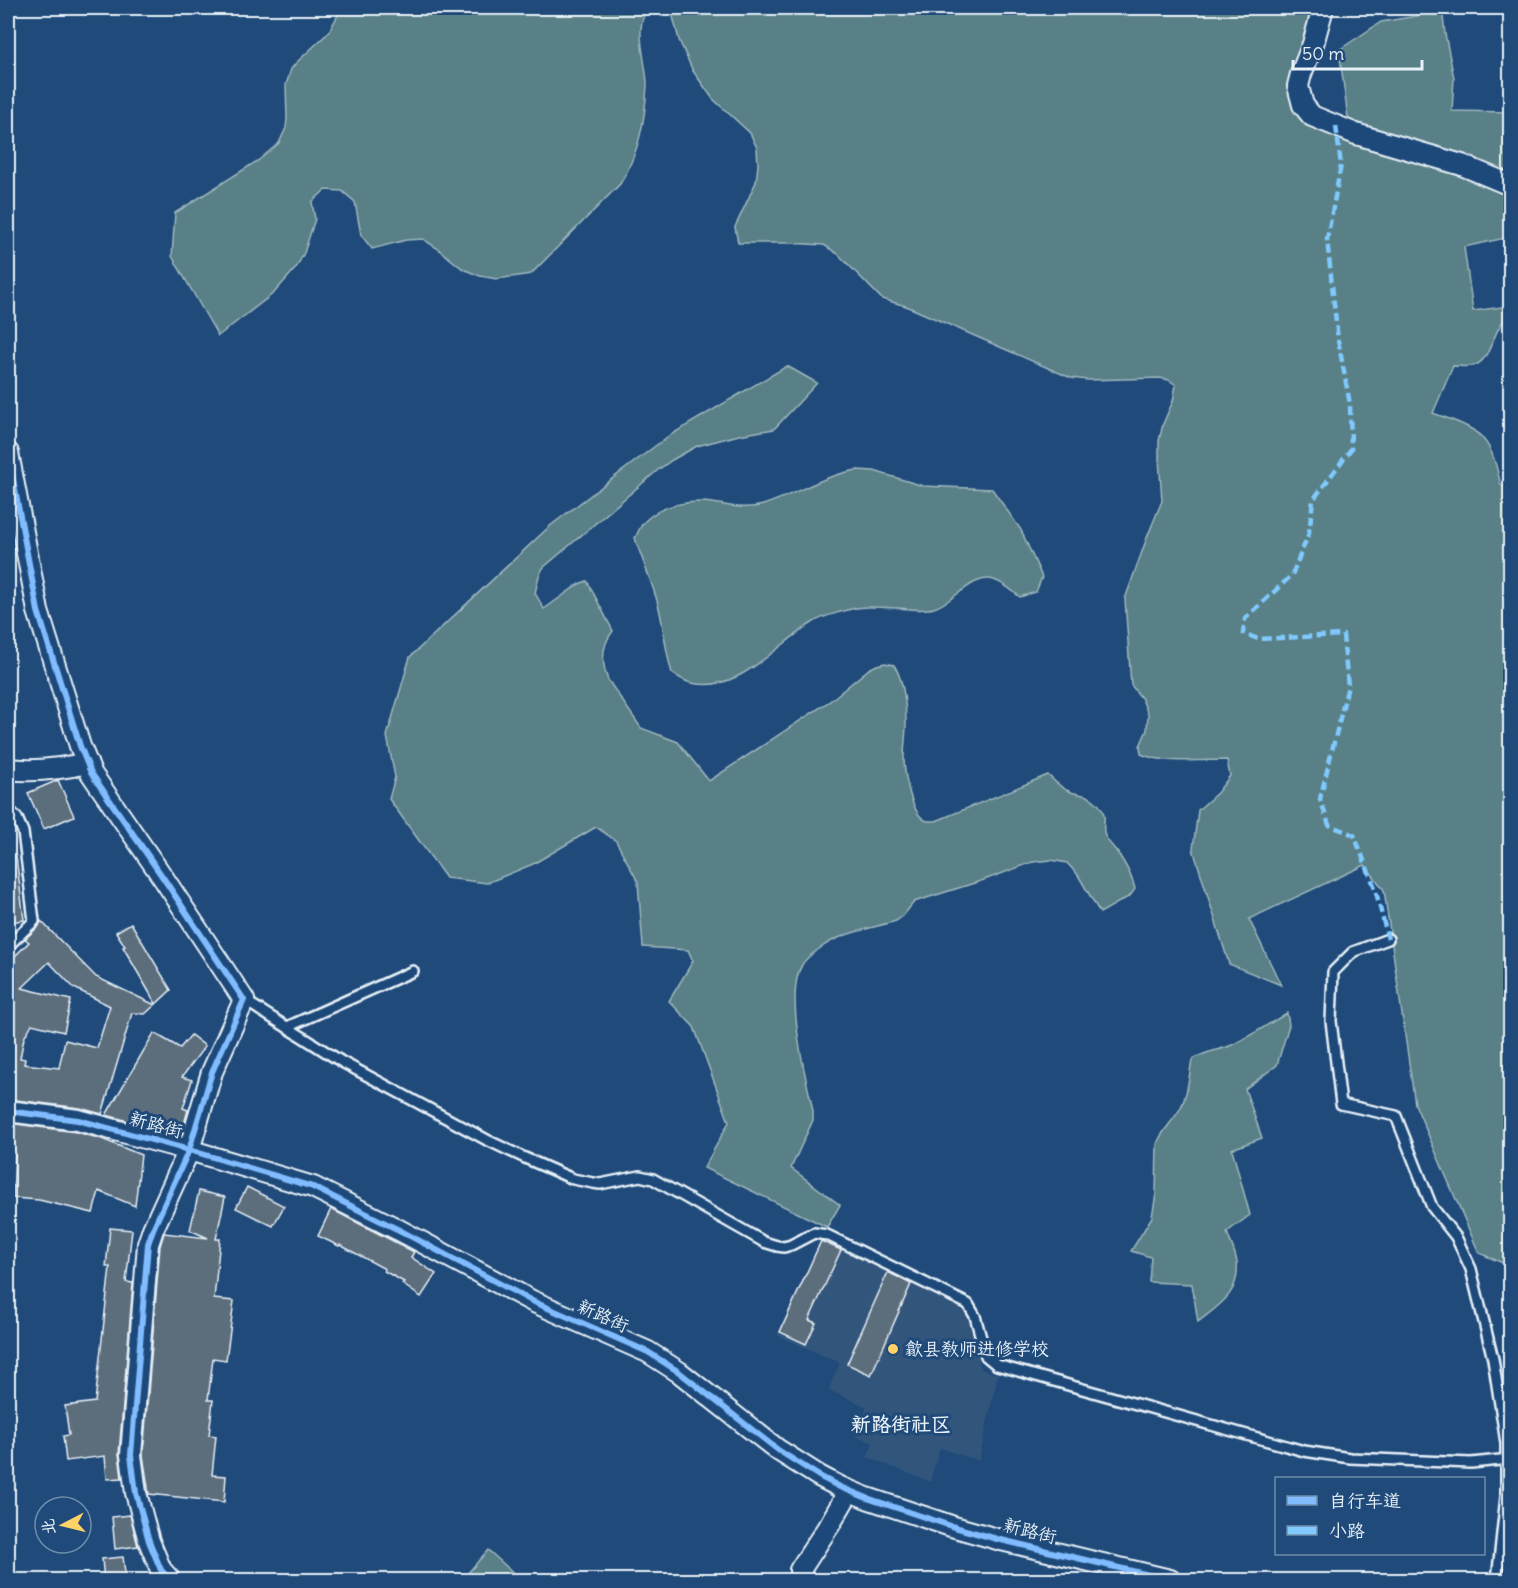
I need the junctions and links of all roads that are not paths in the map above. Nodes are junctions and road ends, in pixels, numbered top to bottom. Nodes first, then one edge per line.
1 (1323, 8) edge
2 (1510, 185) edge
3 (8, 453) edge
4 (87, 763) junction
5 (8, 769) edge
6 (8, 809) edge
7 (1388, 939) dead end
8 (8, 946) edge
9 (413, 971) dead end
10 (244, 1000) junction
11 (287, 1027) junction
12 (8, 1111) edge
13 (189, 1150) junction
14 (1508, 1460) edge
15 (849, 1491) junction
16 (170, 1581) edge
17 (803, 1581) edge
18 (1170, 1581) edge
19 (1497, 1581) edge

1 - 2 street
3 - 4 street
4 - 5 street
4 - 10 street
6 - 8 lane
7 - 14 lane
9 - 11 lane
10 - 11 lane
10 - 13 street
11 - 14 lane
12 - 13 street, 新路街
13 - 15 street, 新路街
13 - 16 street
14 - 19 lane
15 - 17 street
15 - 18 street, 新路街

